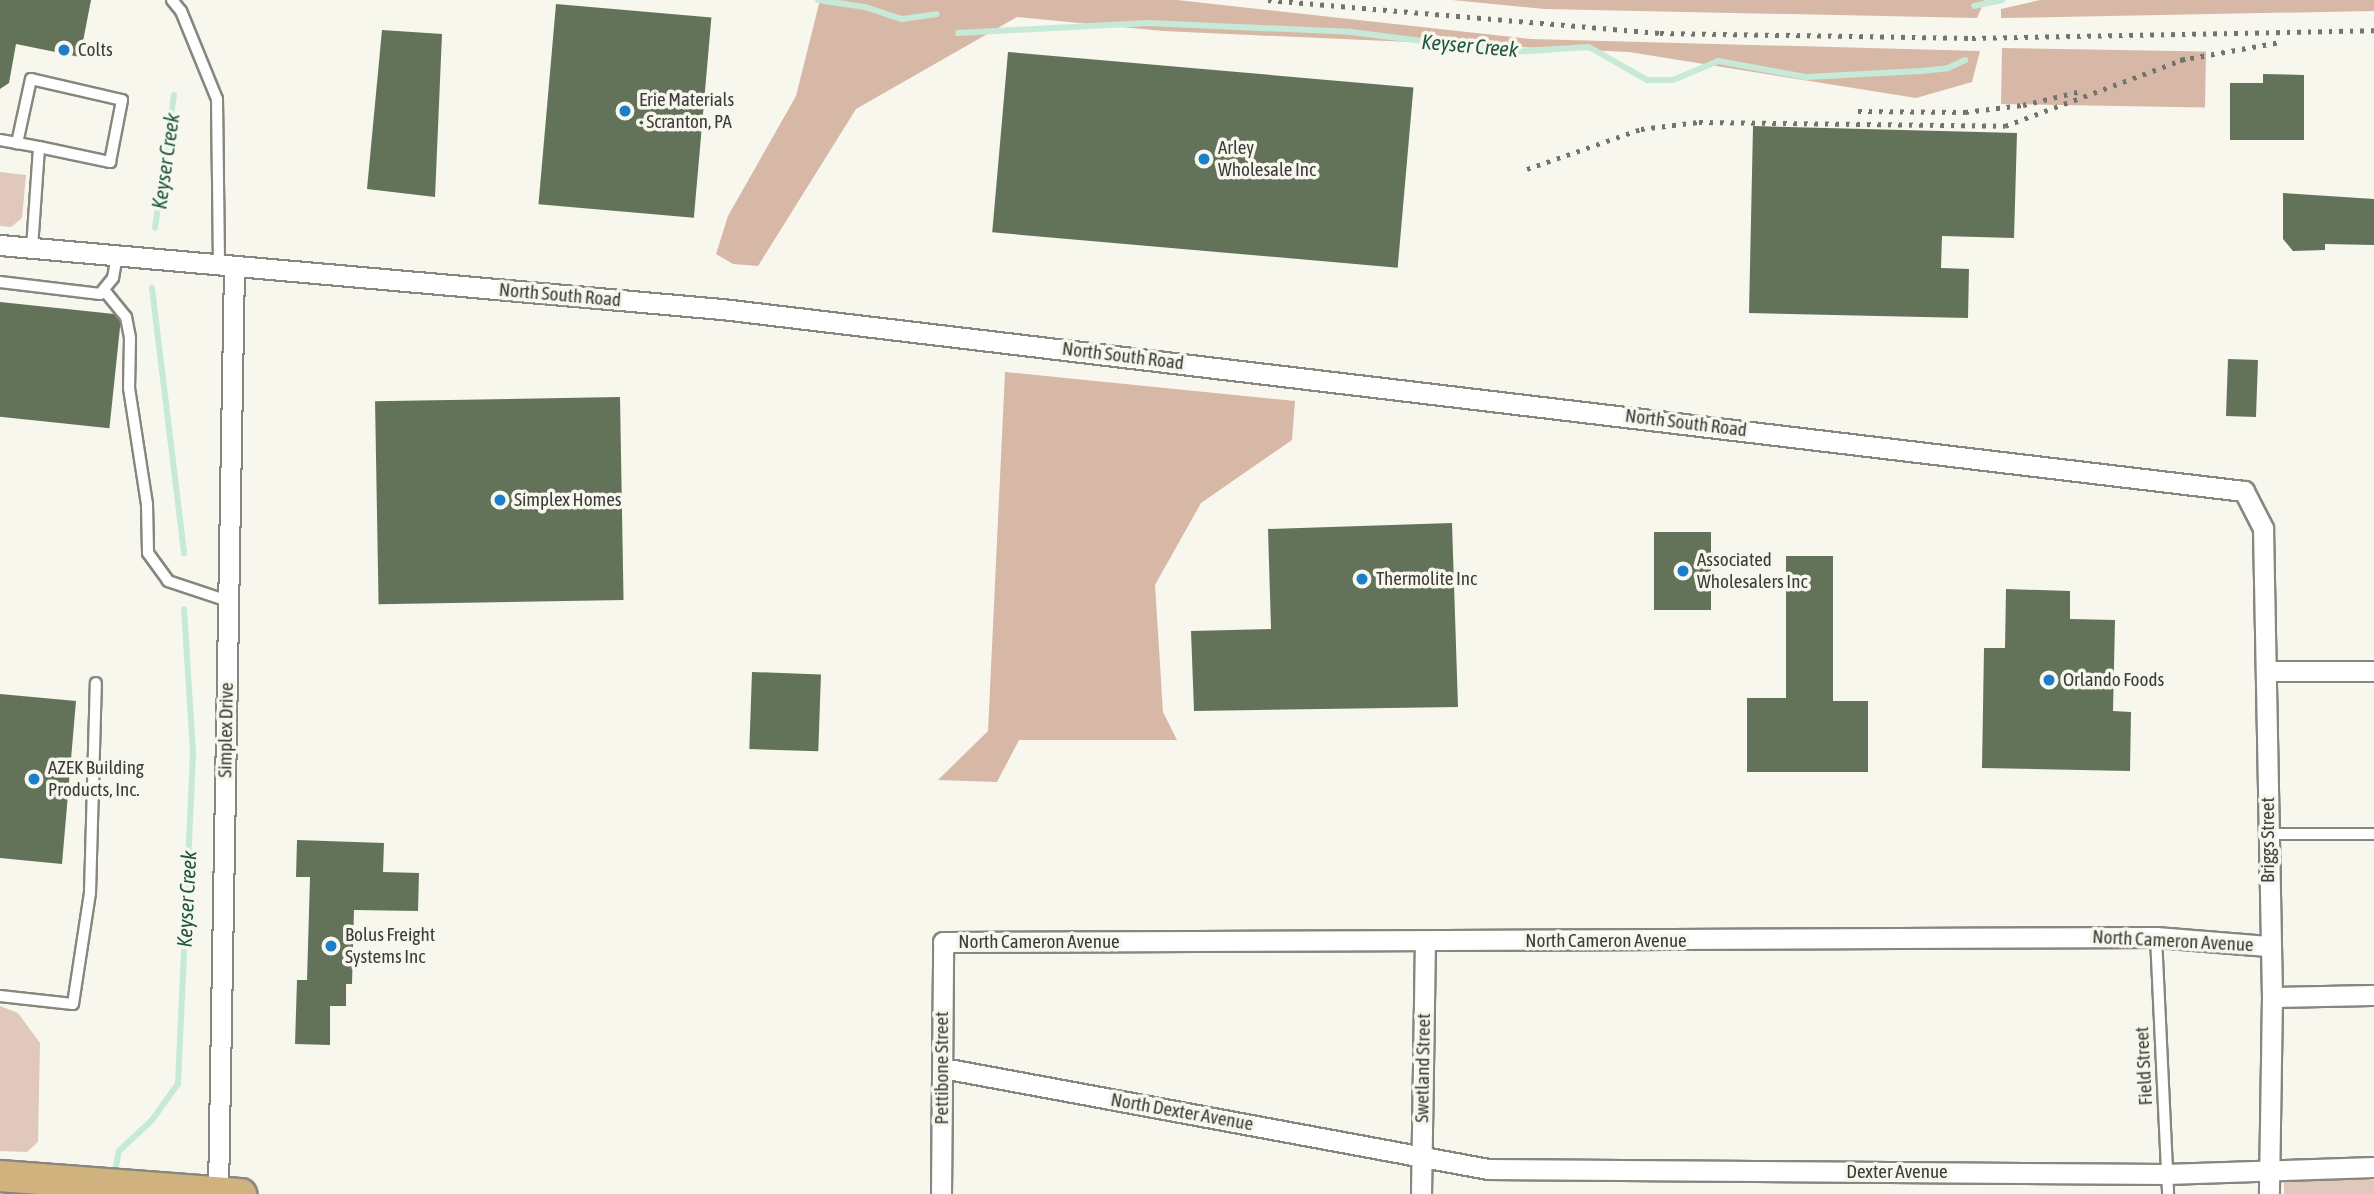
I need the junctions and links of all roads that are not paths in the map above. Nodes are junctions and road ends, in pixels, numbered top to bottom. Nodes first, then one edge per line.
1 (172, 0) edge
2 (0, 140) edge
3 (17, 143) junction
4 (39, 147) junction
5 (0, 245) edge
6 (32, 248) junction
7 (117, 257) junction
8 (227, 267) junction
9 (0, 282) edge
10 (104, 290) junction
11 (2244, 491) joint
12 (229, 601) junction
13 (2267, 671) junction
14 (2374, 671) edge
15 (96, 684) dead end
16 (2268, 834) junction
17 (2374, 834) edge
18 (2156, 937) junction
19 (943, 942) joint
20 (1425, 943) junction
21 (2269, 946) junction
22 (2374, 995) edge
23 (0, 996) edge
24 (2272, 998) junction
25 (943, 1068) junction
26 (1421, 1155) junction
27 (2374, 1167) edge
28 (2268, 1172) junction
29 (2166, 1174) junction
30 (0, 1176) edge
31 (124, 1190) edge
32 (229, 1193) edge
33 (942, 1194) edge
34 (1421, 1194) edge
35 (2168, 1194) edge
36 (2269, 1194) edge

1 - 8 lane
2 - 3 lane
3 - 4 lane
3 - 4 lane
4 - 6 lane
5 - 6 street, North South Road
6 - 7 street, North South Road
7 - 8 street, North South Road
7 - 10 lane
8 - 11 street, North South Road
8 - 12 street, Simplex Drive
9 - 10 lane
10 - 12 lane
11 - 13 street, Briggs Street
12 - 32 street, Simplex Drive
13 - 14 street
13 - 16 street, Briggs Street
15 - 23 lane
16 - 17 lane
16 - 21 street, Briggs Street
18 - 20 street, North Cameron Avenue
18 - 21 street, North Cameron Avenue
18 - 29 lane, Field Street
19 - 20 street, North Cameron Avenue
19 - 25 street, Pettibone Street
20 - 26 street, Swetland Street
21 - 24 street, Briggs Street
22 - 24 street
24 - 28 street, Briggs Street
25 - 26 street, North Dexter Avenue
25 - 33 street, Pettibone Street
26 - 29 street, Dexter Avenue
26 - 34 street, Swetland Street
27 - 28 street, Dexter Avenue
28 - 29 street, Dexter Avenue
28 - 36 street, Briggs Street
29 - 35 lane, Field Street
30 - 31 main road
31 - 32 main road

